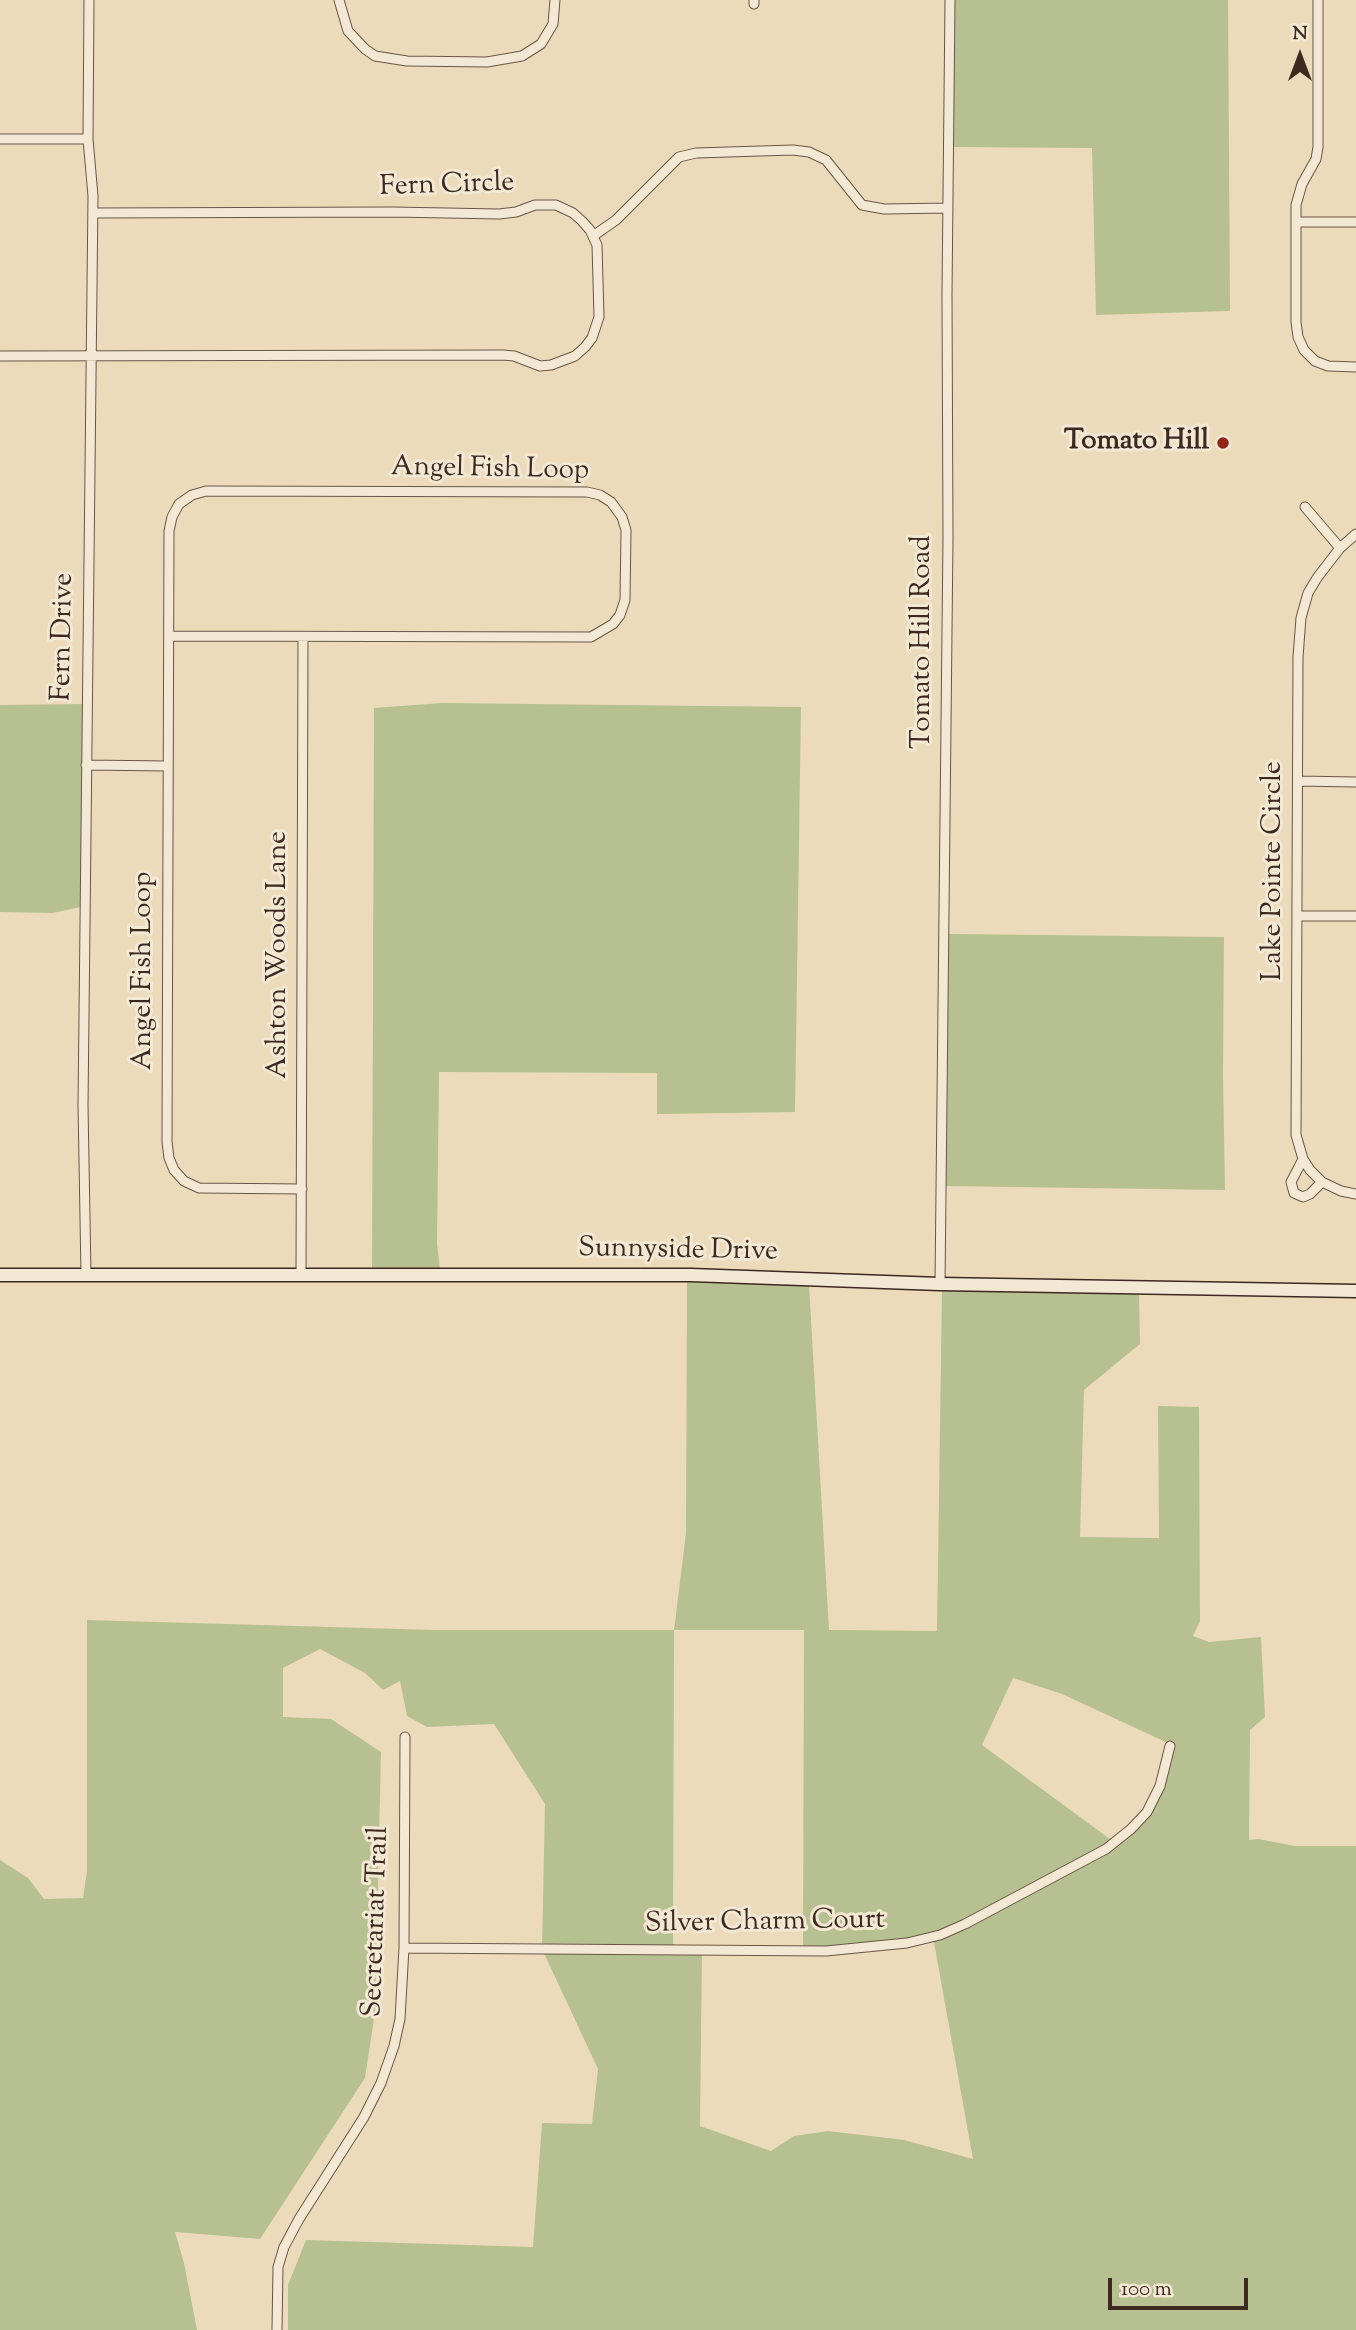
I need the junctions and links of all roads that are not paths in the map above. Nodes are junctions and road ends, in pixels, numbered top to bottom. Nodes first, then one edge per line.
1 (89, 0) edge
2 (339, 0) edge
3 (555, 0) edge
4 (950, 0) edge
5 (1318, 0) edge
6 (0, 139) edge
7 (88, 139) junction
8 (948, 208) junction
9 (93, 213) junction
10 (1296, 222) junction
11 (1356, 222) edge
12 (593, 236) junction
13 (91, 355) junction
14 (0, 356) edge
15 (1356, 368) edge
16 (1305, 507) dead end
17 (1356, 534) edge
18 (1340, 548) junction
19 (169, 636) junction
20 (303, 637) junction
21 (86, 765) junction
22 (168, 766) junction
23 (1298, 781) junction
24 (1356, 782) edge
25 (1297, 916) junction
26 (1356, 916) edge
27 (1303, 1158) junction
28 (1322, 1182) junction
29 (302, 1189) junction
30 (1356, 1194) edge
31 (301, 1274) junction
32 (0, 1275) edge
33 (86, 1275) junction
34 (940, 1284) junction
35 (1356, 1291) edge
36 (405, 1737) dead end
37 (1170, 1746) dead end
38 (404, 1948) junction
39 (277, 2330) edge

1 - 7 street, Fern Drive
2 - 3 street
4 - 8 street, Tomato Hill Road
5 - 10 street
6 - 7 street
7 - 9 street, Fern Drive
8 - 12 street
8 - 34 street, Tomato Hill Road
9 - 12 street, Fern Circle
9 - 13 street, Fern Drive
10 - 11 street
10 - 15 street
12 - 13 street
13 - 14 street
13 - 21 street, Fern Drive
16 - 18 street
17 - 18 street, Lake Pointe Circle
18 - 23 street, Lake Pointe Circle
19 - 20 street, Angel Fish Loop
19 - 20 street, Angel Fish Loop
19 - 22 street, Angel Fish Loop
20 - 29 street, Ashton Woods Lane
21 - 22 street
21 - 33 street, Fern Drive
22 - 29 street, Angel Fish Loop
23 - 24 street
23 - 25 street, Lake Pointe Circle
25 - 26 street
25 - 27 street, Lake Pointe Circle
27 - 28 street, Lake Pointe Circle
27 - 28 street
28 - 30 street
29 - 31 street, Ashton Woods Lane
31 - 33 street, Sunnyside Drive
31 - 34 street, Sunnyside Drive
32 - 33 street, Sunnyside Drive
34 - 35 street, Sunnyside Drive
36 - 38 street, Secretariat Trail
37 - 38 street, Silver Charm Court
38 - 39 street, Secretariat Trail

